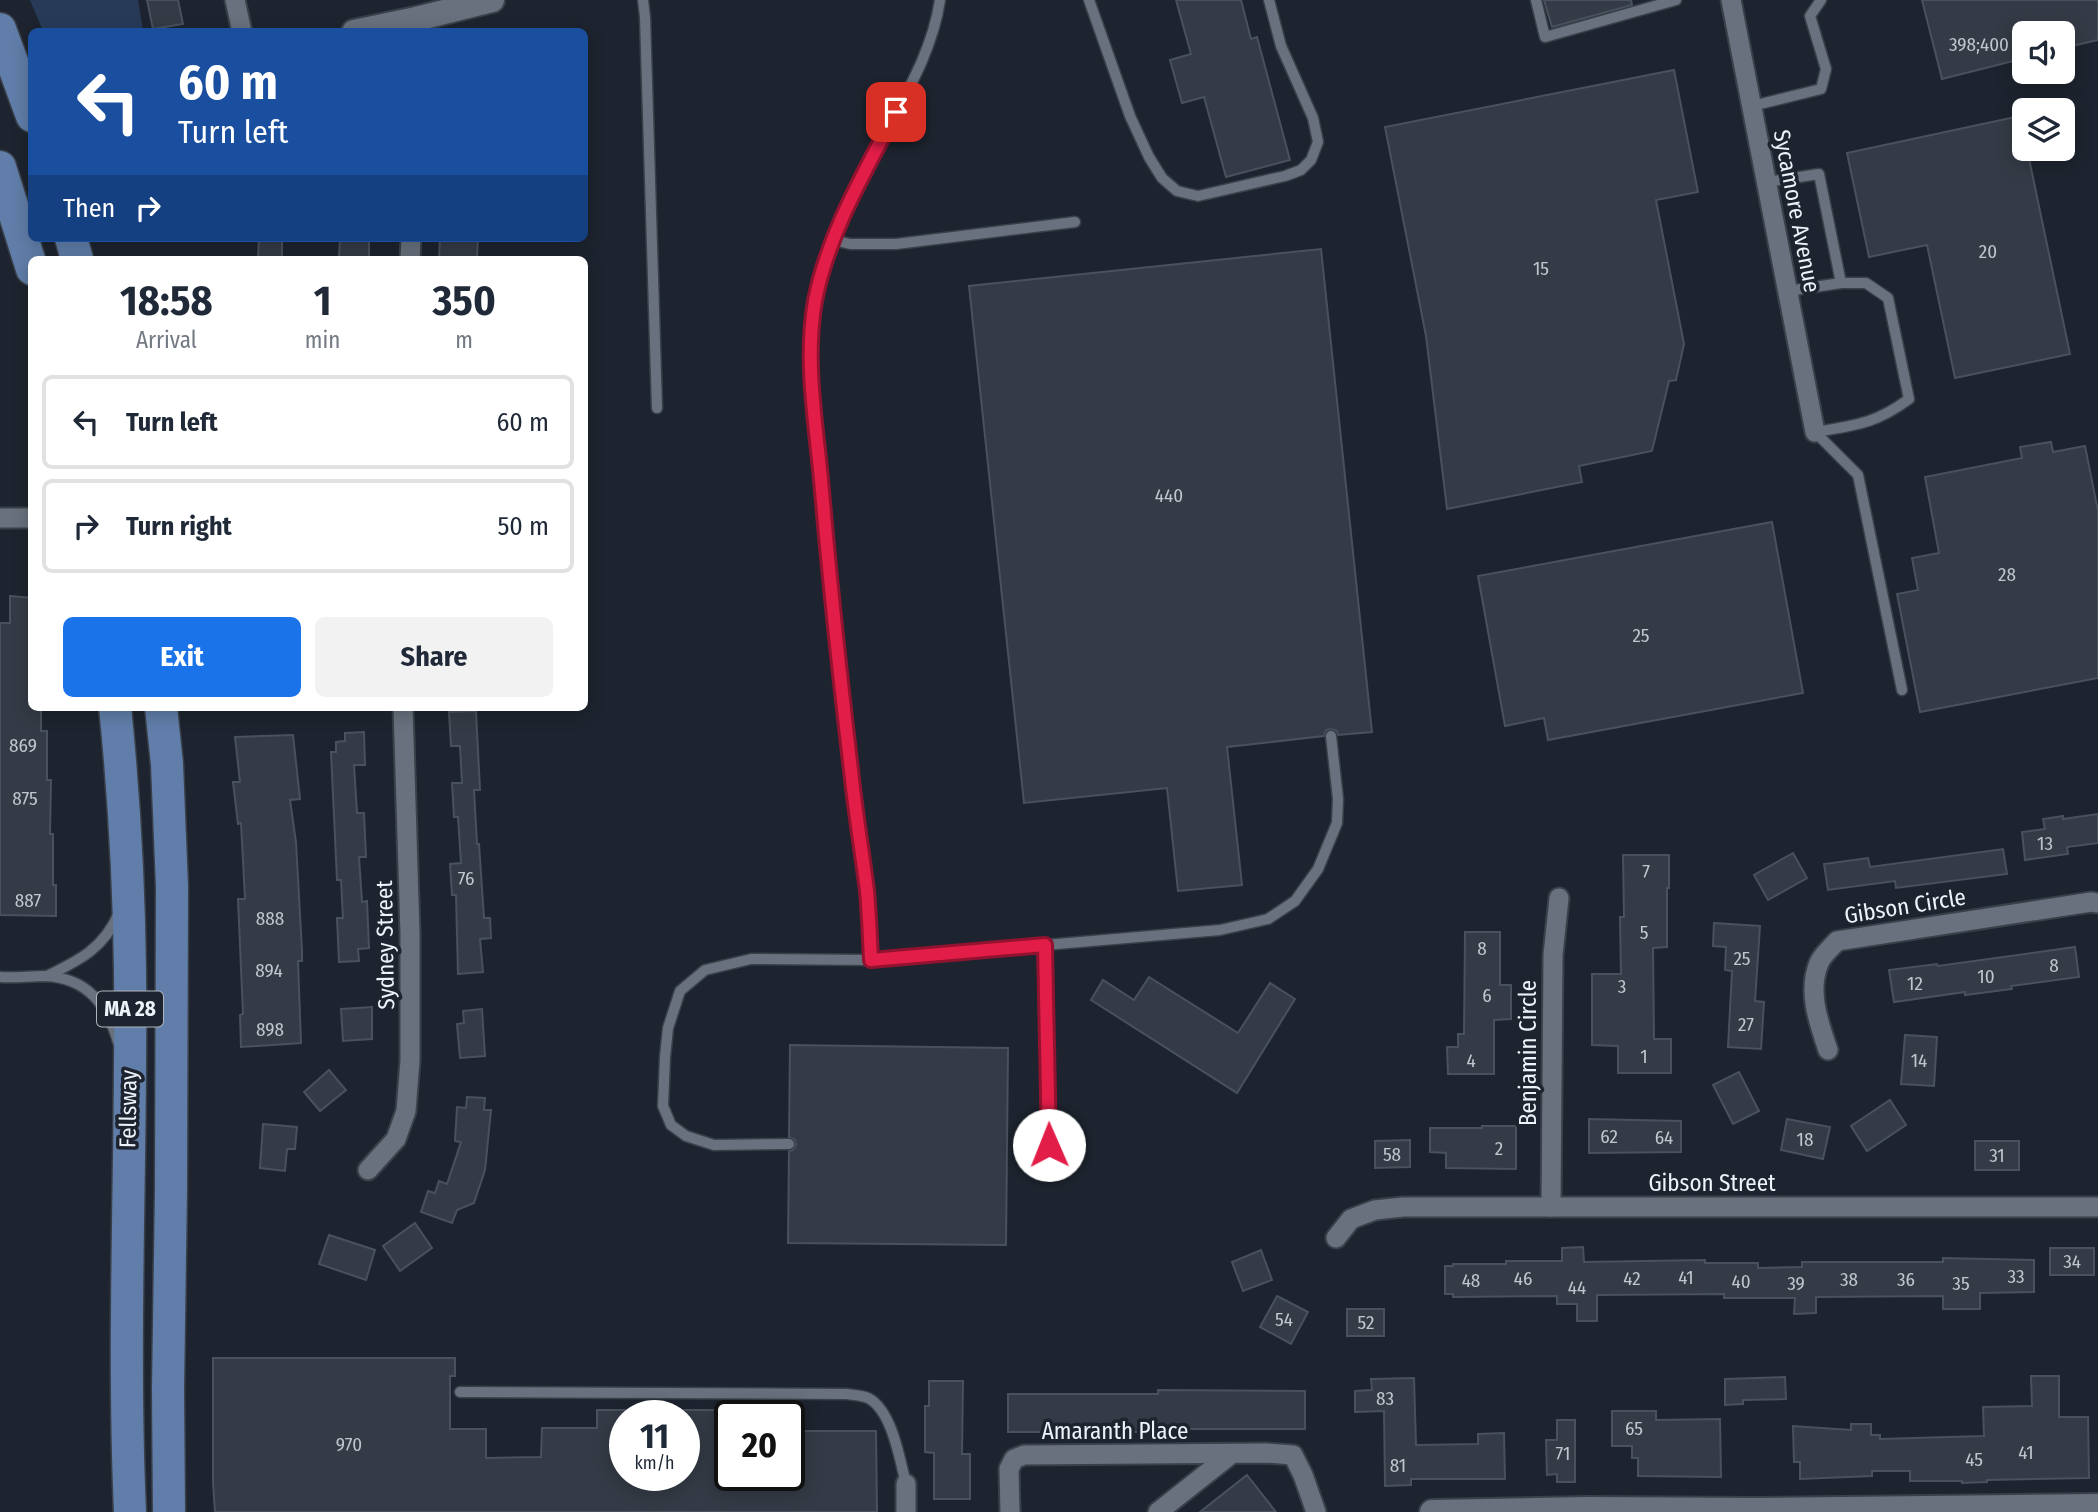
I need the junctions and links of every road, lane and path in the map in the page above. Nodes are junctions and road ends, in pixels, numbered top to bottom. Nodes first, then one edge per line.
1 (235, 0) edge
2 (492, 0) edge
3 (643, 0) edge
4 (940, 0) edge
5 (1089, 0) edge
6 (1269, 0) edge
7 (1536, 0) edge
8 (1676, 0) edge
9 (1731, 0) edge
10 (1821, 0) edge
11 (416, 25) edge
12 (241, 28) edge
13 (389, 28) edge
14 (0, 29) edge
15 (28, 101) edge
16 (1752, 106) junction
17 (0, 167) edge
18 (1767, 182) junction
19 (5, 201) edge
20 (1075, 222) dead end
21 (833, 240) junction
22 (28, 259) edge
23 (1841, 283) junction
24 (1788, 291) junction
25 (657, 408) dead end
26 (1815, 432) junction
27 (0, 518) edge
28 (28, 518) edge
29 (1902, 690) dead end
30 (116, 711) edge
31 (162, 711) edge
32 (403, 711) edge
33 (1331, 736) dead end
34 (128, 890) junction
35 (1559, 898) dead end
36 (2098, 903) edge
37 (1045, 945) junction
38 (871, 960) junction
39 (47, 976) junction
40 (0, 978) edge
41 (1828, 1050) dead end
42 (128, 1079) junction
43 (789, 1144) dead end
44 (1049, 1145) dead end
45 (369, 1170) dead end
46 (2098, 1207) edge
47 (1551, 1208) junction
48 (1336, 1238) dead end
49 (460, 1392) dead end
50 (1230, 1455) junction
51 (906, 1484) joint
52 (2098, 1506) edge
53 (130, 1512) edge
54 (169, 1512) edge
55 (906, 1512) edge
56 (1010, 1512) edge
57 (1158, 1512) edge
58 (1316, 1512) edge
59 (1432, 1512) edge

1 - 12 street
2 - 11 street
3 - 25 lane
4 - 21 lane
5 - 6 lane
7 - 8 lane
9 - 16 street, Sycamore Avenue
10 - 16 lane
11 - 13 street
14 - 15 main road
16 - 18 street, Sycamore Avenue
17 - 19 main road
18 - 23 lane
18 - 24 street, Sycamore Avenue
19 - 22 main road
20 - 21 lane
21 - 38 lane
23 - 24 lane
23 - 26 lane
24 - 26 street, Sycamore Avenue
26 - 29 lane
27 - 28 street
30 - 34 main road, Fellsway / MA 28
31 - 54 main road, Fellsway / MA 28
32 - 45 street, Sydney Street
33 - 37 lane
34 - 39 lane
34 - 42 main road, Fellsway / MA 28
35 - 47 street, Benjamin Circle
36 - 41 street, Gibson Circle
37 - 38 lane
37 - 44 lane
38 - 43 lane
39 - 40 lane
39 - 42 lane
42 - 53 main road, Fellsway / MA 28
46 - 47 street, Gibson Street
47 - 48 street, Gibson Street
49 - 51 lane
50 - 56 street, Amaranth Place
50 - 57 street, Amaranth Place
50 - 58 street, Amaranth Place
51 - 55 street
52 - 59 street

